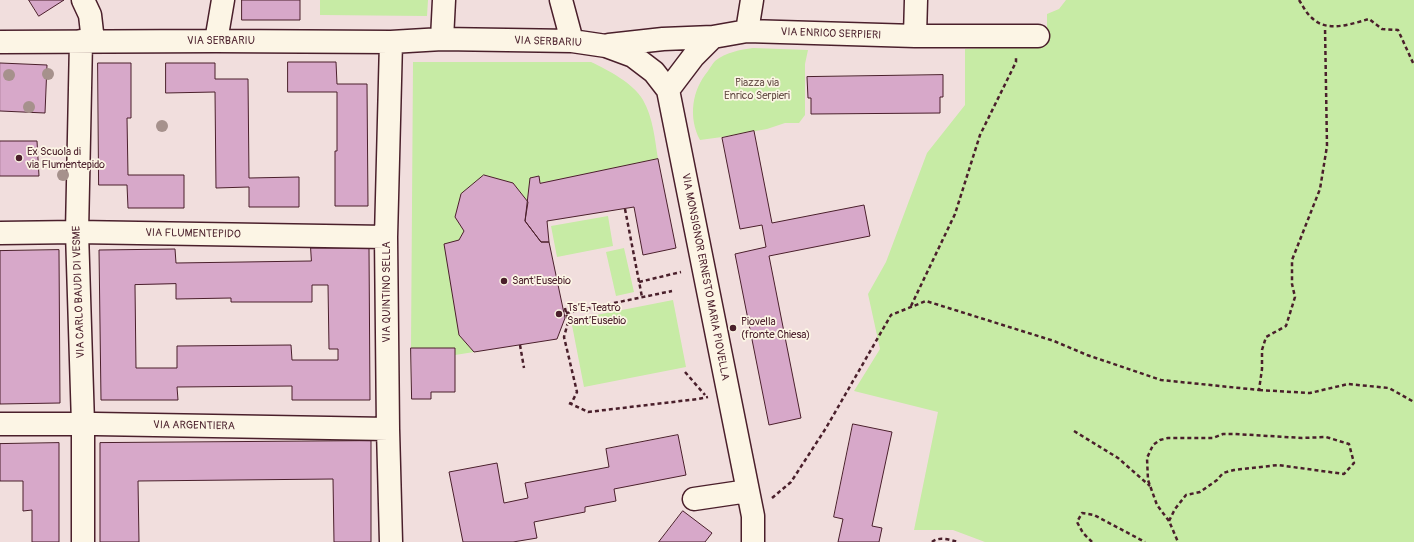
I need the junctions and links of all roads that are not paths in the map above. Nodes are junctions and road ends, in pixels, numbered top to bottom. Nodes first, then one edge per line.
1 (84, 0) edge
2 (223, 0) edge
3 (444, 0) edge
4 (562, 0) edge
5 (752, 0) edge
6 (916, 0) edge
7 (747, 31) junction
8 (712, 36) junction
9 (915, 36) junction
10 (1029, 36) road end
11 (442, 39) junction
12 (87, 41) junction
13 (216, 41) junction
14 (572, 41) junction
15 (0, 42) edge
16 (391, 42) junction
17 (606, 46) junction
18 (668, 90) junction
19 (0, 232) edge
20 (77, 232) junction
21 (386, 237) junction
22 (0, 424) edge
23 (83, 424) junction
24 (388, 429) junction
25 (748, 491) junction
26 (694, 499) dead end
27 (83, 542) edge
28 (391, 542) edge
29 (753, 542) edge

1 - 12 street, VIA CARLO BAUDI DI VESME
2 - 13 street
3 - 11 street
4 - 14 street
5 - 7 street
6 - 9 street
7 - 8 street, VIA ENRICO SERPIERI
7 - 9 street, VIA ENRICO SERPIERI
8 - 17 street, VIA ENRICO SERPIERI
8 - 18 street
9 - 10 street, VIA ENRICO SERPIERI
11 - 14 street, VIA SERBARIU
11 - 16 street, VIA SERBARIU
12 - 13 street, VIA SERBARIU
12 - 15 street, VIA SERBARIU
12 - 20 street, VIA CARLO BAUDI DI VESME
13 - 16 street, VIA SERBARIU
14 - 17 street, VIA SERBARIU
16 - 21 street, VIA QUINTINO SELLA
17 - 18 street, VIA MONSIGNOR ERNESTO MARIA PIOVELLA
18 - 25 street, VIA MONSIGNOR ERNESTO MARIA PIOVELLA
19 - 20 street, VIA FLUMENTEPIDO
20 - 21 street, VIA FLUMENTEPIDO
20 - 23 street, VIA CARLO BAUDI DI VESME
21 - 24 street, VIA QUINTINO SELLA
22 - 23 street, VIA ARGENTIERA
23 - 24 street, VIA ARGENTIERA
23 - 27 street, VIA CARLO BAUDI DI VESME
24 - 28 street, VIA QUINTINO SELLA
25 - 26 street
25 - 29 street, VIA MONSIGNOR ERNESTO MARIA PIOVELLA

